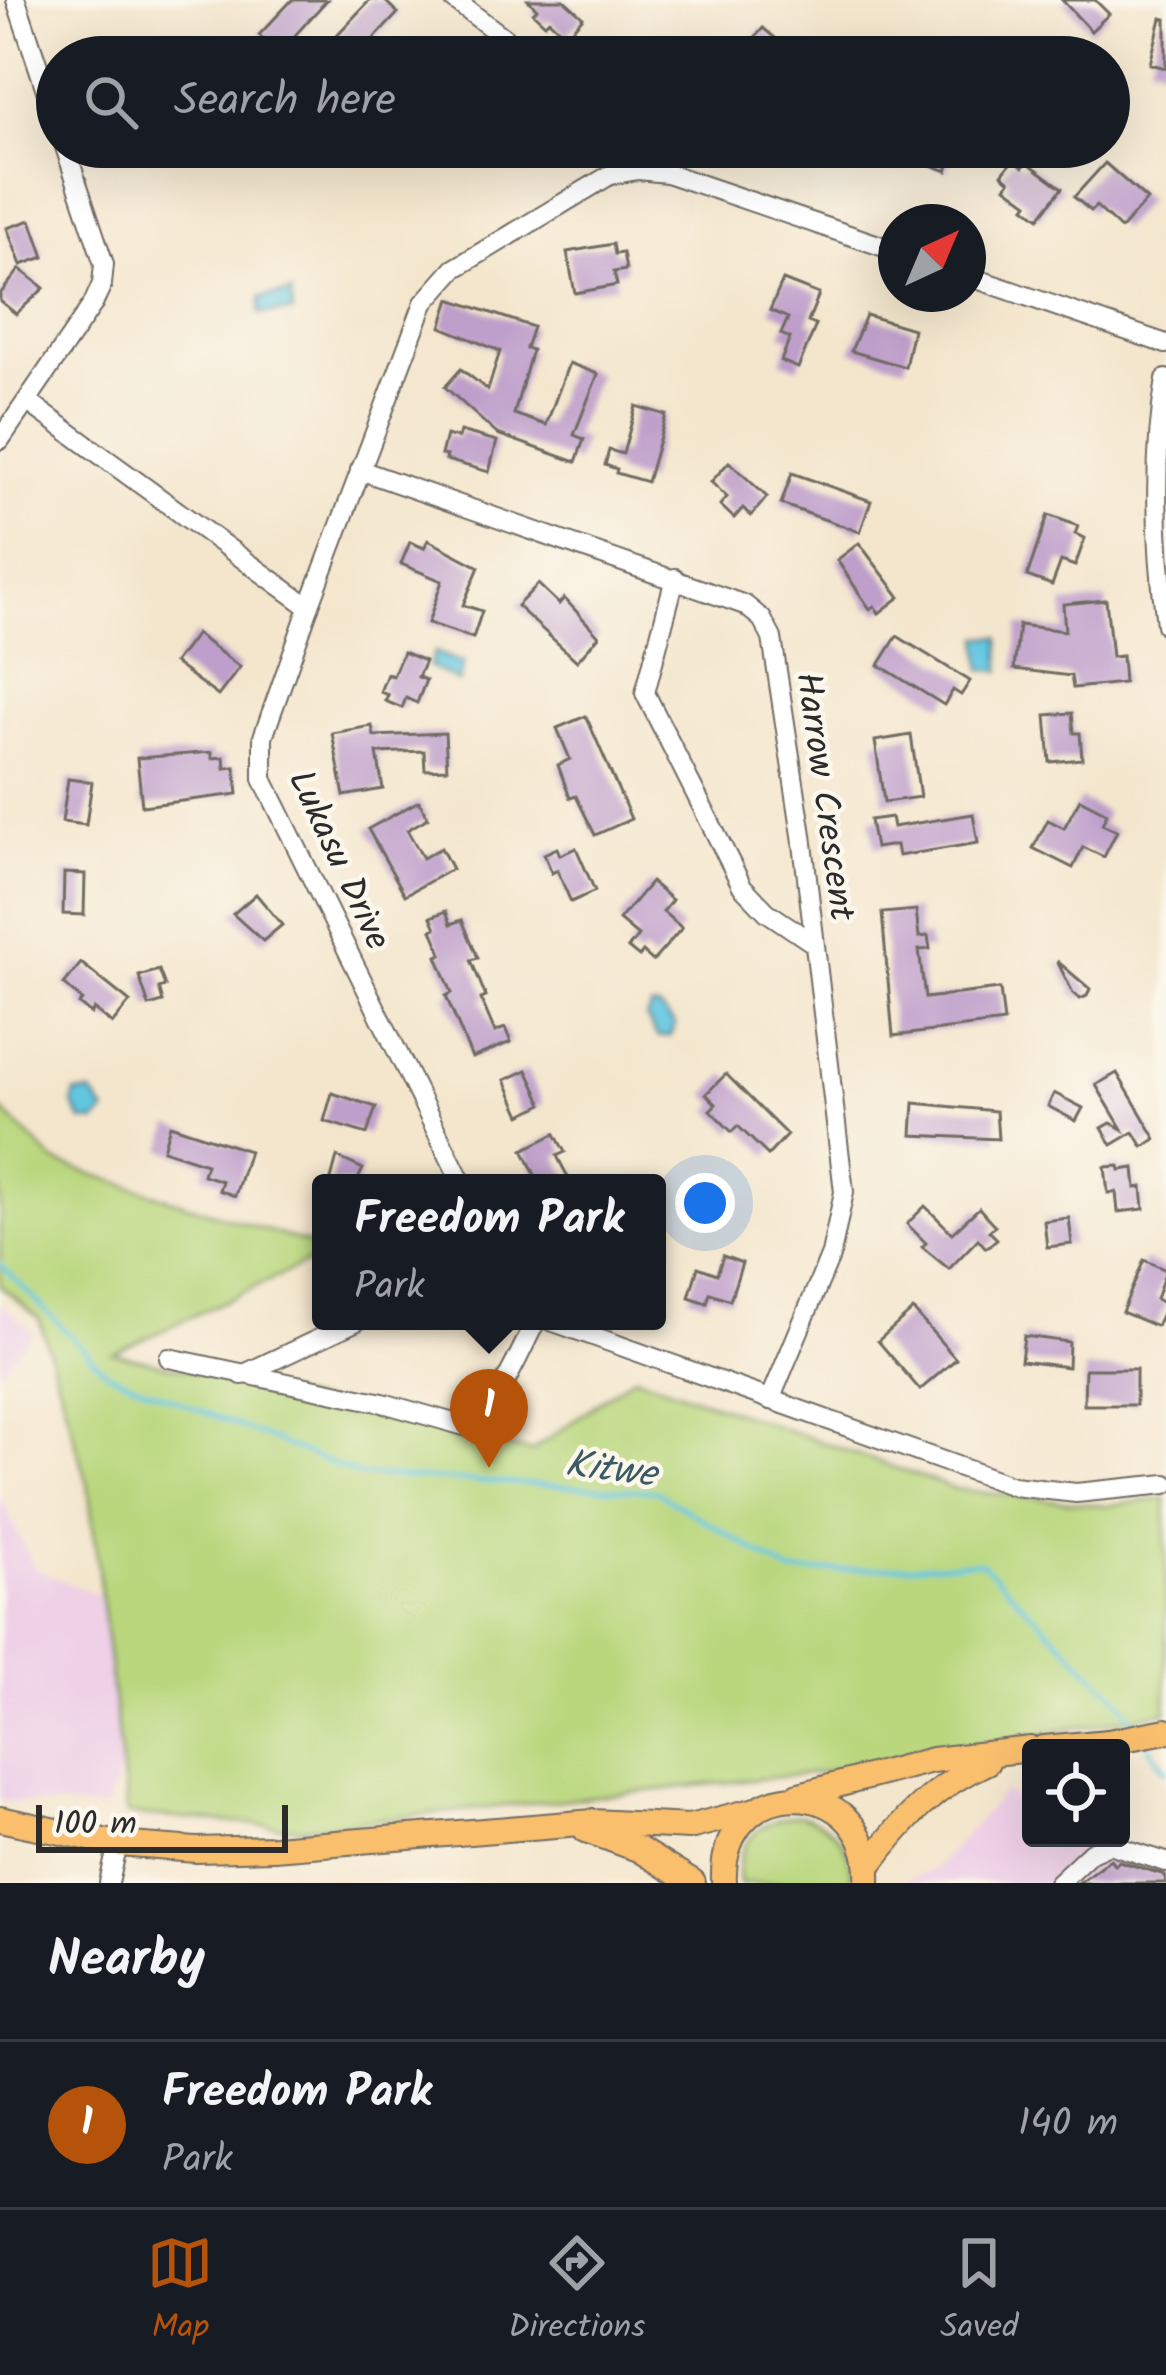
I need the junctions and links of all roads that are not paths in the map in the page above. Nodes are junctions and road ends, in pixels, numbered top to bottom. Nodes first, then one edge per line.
1 (16, 0) edge
2 (454, 0) edge
3 (502, 36) edge
4 (36, 60) edge
5 (72, 168) edge
6 (621, 168) edge
7 (624, 172) junction
8 (878, 245) edge
9 (986, 282) edge
10 (1166, 344) edge
11 (1166, 380) edge
12 (28, 402) junction
13 (0, 440) edge
14 (360, 470) junction
15 (675, 578) junction
16 (309, 607) junction
17 (1165, 612) edge
18 (813, 943) junction
19 (458, 1174) edge
20 (338, 1330) edge
21 (531, 1330) edge
22 (575, 1330) edge
23 (169, 1358) dead end
24 (242, 1375) junction
25 (770, 1400) junction
26 (1166, 1484) edge
27 (1166, 1731) edge
28 (1124, 1739) edge
29 (1021, 1750) edge
30 (790, 1797) junction
31 (752, 1811) junction
32 (0, 1819) edge
33 (573, 1824) junction
34 (118, 1844) junction
35 (1166, 1862) edge
36 (869, 1874) edge
37 (109, 1883) edge
38 (693, 1883) edge
39 (724, 1883) edge
40 (1058, 1883) edge

1 - 4 street
2 - 3 street
5 - 12 street
6 - 7 street
7 - 8 street
7 - 14 street, Lukasu Drive
9 - 10 street
11 - 17 street
12 - 13 street
12 - 16 street
14 - 15 street, Harrow Crescent
14 - 16 street, Lukasu Drive
15 - 18 street, Harrow Crescent
15 - 18 street
16 - 19 street, Lukasu Drive
18 - 25 street, Harrow Crescent
20 - 24 street
21 - 24 street
22 - 25 street
23 - 24 street
25 - 26 street
27 - 28 main road
29 - 30 main road
29 - 36 main road
30 - 31 main road
30 - 36 main road
31 - 33 main road
31 - 39 main road
32 - 34 main road
33 - 34 main road
33 - 38 main road
34 - 37 street
35 - 40 street

